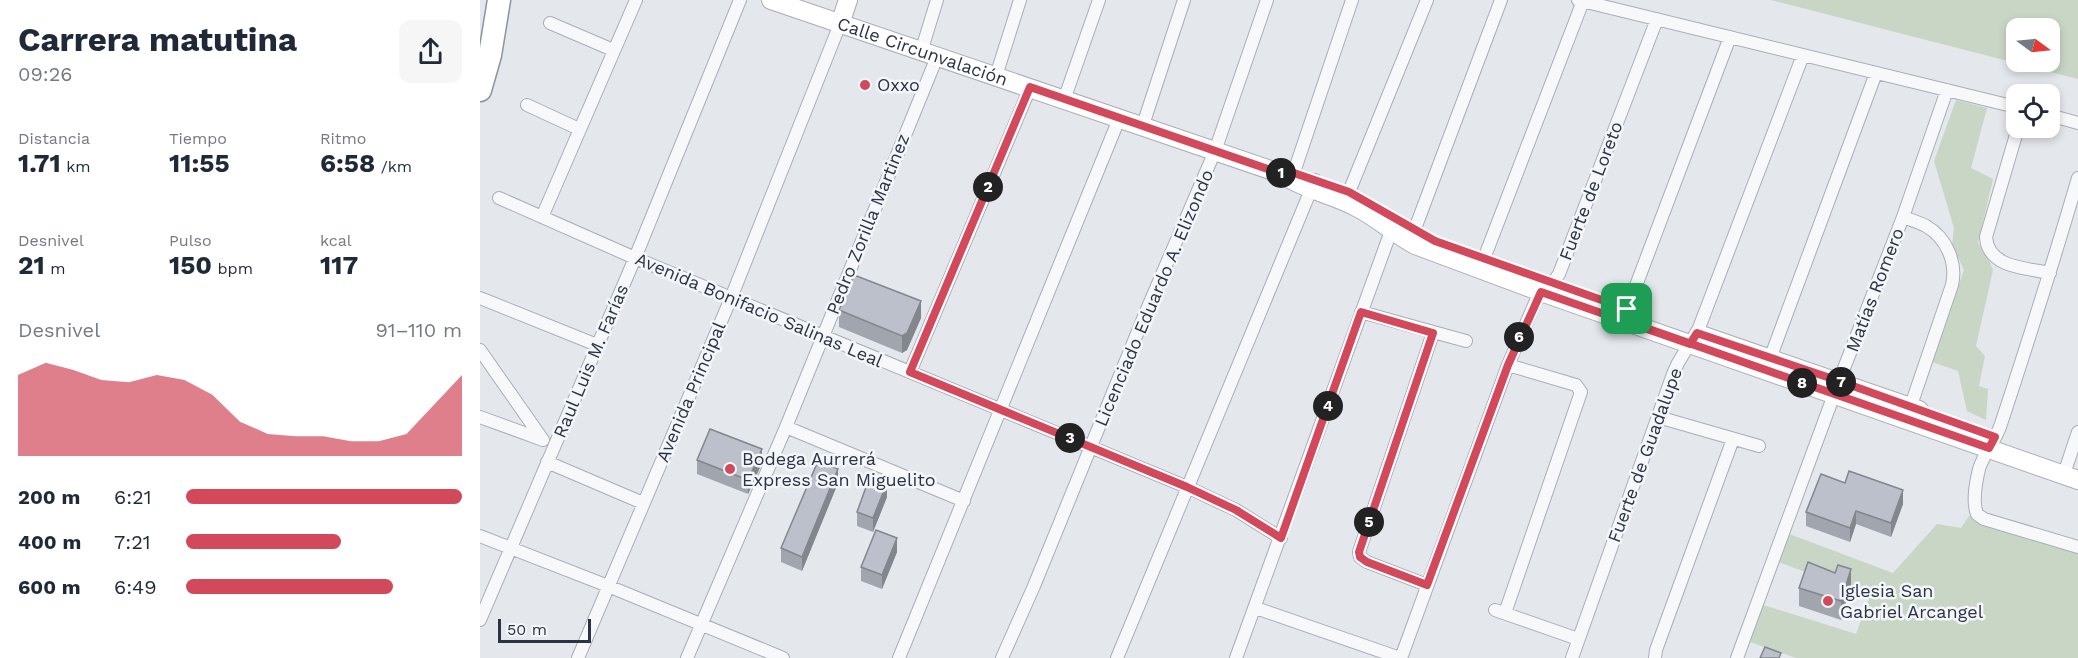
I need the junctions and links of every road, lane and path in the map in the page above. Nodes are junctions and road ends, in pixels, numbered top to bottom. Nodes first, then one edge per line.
1 (499, 0) edge
2 (511, 0) edge
3 (636, 0) edge
4 (740, 0) edge
5 (771, 0) edge
6 (848, 0) edge
7 (937, 0) edge
8 (1020, 0) edge
9 (1099, 0) edge
10 (1184, 0) edge
11 (1267, 0) edge
12 (1352, 0) edge
13 (1427, 0) edge
14 (1501, 0) edge
15 (1581, 1) edge
16 (1657, 20) junction
17 (550, 23) dead end
18 (840, 24) junction
19 (1730, 37) junction
20 (613, 50) junction
21 (929, 54) junction
22 (490, 55) junction
23 (1803, 55) junction
24 (1876, 73) junction
25 (996, 76) junction
26 (1030, 87) junction
27 (480, 90) edge
28 (1947, 90) junction
29 (1064, 100) junction
30 (527, 105) dead end
31 (2006, 105) edge
32 (1119, 119) junction
33 (2060, 119) edge
34 (2078, 123) edge
35 (1142, 128) junction
36 (579, 129) junction
37 (2015, 138) edge
38 (1215, 152) junction
39 (1288, 176) junction
40 (2078, 178) edge
41 (1313, 185) junction
42 (1349, 192) junction
43 (500, 198) dead end
44 (542, 217) junction
45 (1903, 217) junction
46 (1393, 226) junction
47 (1412, 237) junction
48 (635, 258) junction
49 (1482, 264) junction
50 (2050, 273) junction
51 (1546, 288) junction
52 (480, 298) edge
53 (730, 298) junction
54 (1361, 312) junction
55 (1625, 315) junction
56 (1433, 333) junction
57 (822, 336) junction
58 (1694, 339) junction
59 (1466, 341) dead end
60 (597, 345) junction
61 (480, 350) edge
62 (1768, 364) junction
63 (1508, 365) junction
64 (910, 372) junction
65 (1837, 388) junction
66 (1000, 409) junction
67 (1909, 413) junction
68 (480, 417) edge
69 (1658, 417) junction
70 (786, 427) junction
71 (2078, 432) edge
72 (1732, 439) junction
73 (543, 440) junction
74 (1992, 443) junction
75 (555, 445) junction
76 (1092, 446) junction
77 (1759, 446) dead end
78 (547, 462) junction
79 (2072, 471) edge
80 (1187, 487) junction
81 (964, 501) junction
82 (643, 502) junction
83 (480, 536) edge
84 (1281, 538) junction
85 (2078, 547) edge
86 (511, 549) junction
87 (1427, 585) junction
88 (608, 586) junction
89 (1256, 608) junction
90 (480, 620) edge
91 (701, 624) junction
92 (1578, 639) junction
93 (578, 658) edge
94 (687, 658) edge
95 (783, 658) edge
96 (898, 658) edge
97 (1002, 658) edge
98 (1117, 658) edge
99 (1236, 658) edge
100 (1400, 658) edge
101 (1572, 658) edge
102 (1655, 658) edge
103 (1737, 658) edge

1 - 22 highway
2 - 22 street
3 - 20 street
4 - 48 street, Raul Luis M. Farías
5 - 18 street, Calle Circunvalación
6 - 18 street
7 - 21 street, Pedro Zorilla Martinez
8 - 25 street
9 - 29 street
10 - 35 street
11 - 38 street, Licenciado Eduardo A. Elizondo
12 - 39 street
13 - 42 street
14 - 47 street
15 - 16 street
15 - 49 street
16 - 19 street
16 - 51 street, Fuerte de Loreto
17 - 20 street
18 - 21 street, Calle Circunvalación
18 - 53 street, Avenida Principal
19 - 23 street
19 - 55 street
20 - 36 street
21 - 25 street, Calle Circunvalación
21 - 57 street, Pedro Zorilla Martinez
22 - 27 highway
23 - 24 street
23 - 58 street, Fuerte de Guadalupe
24 - 28 street
24 - 62 street
25 - 26 street, Calle Circunvalación
26 - 29 street, Calle Circunvalación
26 - 64 street
28 - 31 street
28 - 45 street, Matías Romero
29 - 32 street, Calle Circunvalación
30 - 36 street
32 - 35 street, Calle Circunvalación
32 - 66 street
33 - 34 street
35 - 38 street, Calle Circunvalación
36 - 44 street
37 - 50 street
38 - 39 street, Calle Circunvalación
38 - 76 street, Licenciado Eduardo A. Elizondo
39 - 41 street, Calle Circunvalación
40 - 50 street
41 - 42 street, Calle Circunvalación
41 - 46 street, Calle Circunvalación
41 - 80 street
42 - 46 street, Calle Circunvalación
43 - 44 street, Avenida Bonifacio Salinas Leal
44 - 48 street, Avenida Bonifacio Salinas Leal
45 - 65 street, Matías Romero
45 - 67 street
46 - 47 street
46 - 54 street
47 - 49 street
48 - 53 street, Avenida Bonifacio Salinas Leal
48 - 60 street, Raul Luis M. Farías
49 - 51 street
50 - 74 street
51 - 55 street
51 - 63 street, Fuerte de Loreto
52 - 60 street
53 - 57 street, Avenida Bonifacio Salinas Leal
53 - 82 street, Avenida Principal
54 - 56 street
54 - 84 street
55 - 58 street
56 - 59 street
56 - 87 street
57 - 64 street, Avenida Bonifacio Salinas Leal
57 - 70 street, Pedro Zorilla Martinez
58 - 62 street
58 - 69 street, Fuerte de Guadalupe
60 - 75 street, Raul Luis M. Farías
61 - 73 street
62 - 65 street
63 - 87 street, Fuerte de Loreto
63 - 92 street
64 - 66 street, Avenida Bonifacio Salinas Leal
65 - 67 street
65 - 103 street, Matías Romero
66 - 76 street, Avenida Bonifacio Salinas Leal
66 - 81 street
67 - 74 street
68 - 73 street
69 - 72 street
69 - 92 street, Fuerte de Guadalupe
70 - 81 street
70 - 91 street, Pedro Zorilla Martinez
71 - 79 street
72 - 77 street
72 - 102 street
73 - 75 street
74 - 79 street
74 - 85 street
75 - 78 street, Raul Luis M. Farías
76 - 80 street, Avenida Bonifacio Salinas Leal
76 - 97 street, Licenciado Eduardo A. Elizondo
78 - 82 street
78 - 86 street, Raul Luis M. Farías
80 - 84 street, Avenida Bonifacio Salinas Leal
80 - 98 street
81 - 96 street
82 - 88 street, Avenida Principal
83 - 86 street
84 - 89 street
86 - 88 street
86 - 90 street, Raul Luis M. Farías
87 - 100 street, Fuerte de Loreto
88 - 91 street
88 - 93 street, Avenida Principal
89 - 99 street
89 - 100 street
91 - 94 street, Pedro Zorilla Martinez
91 - 95 street
92 - 101 street, Fuerte de Guadalupe

